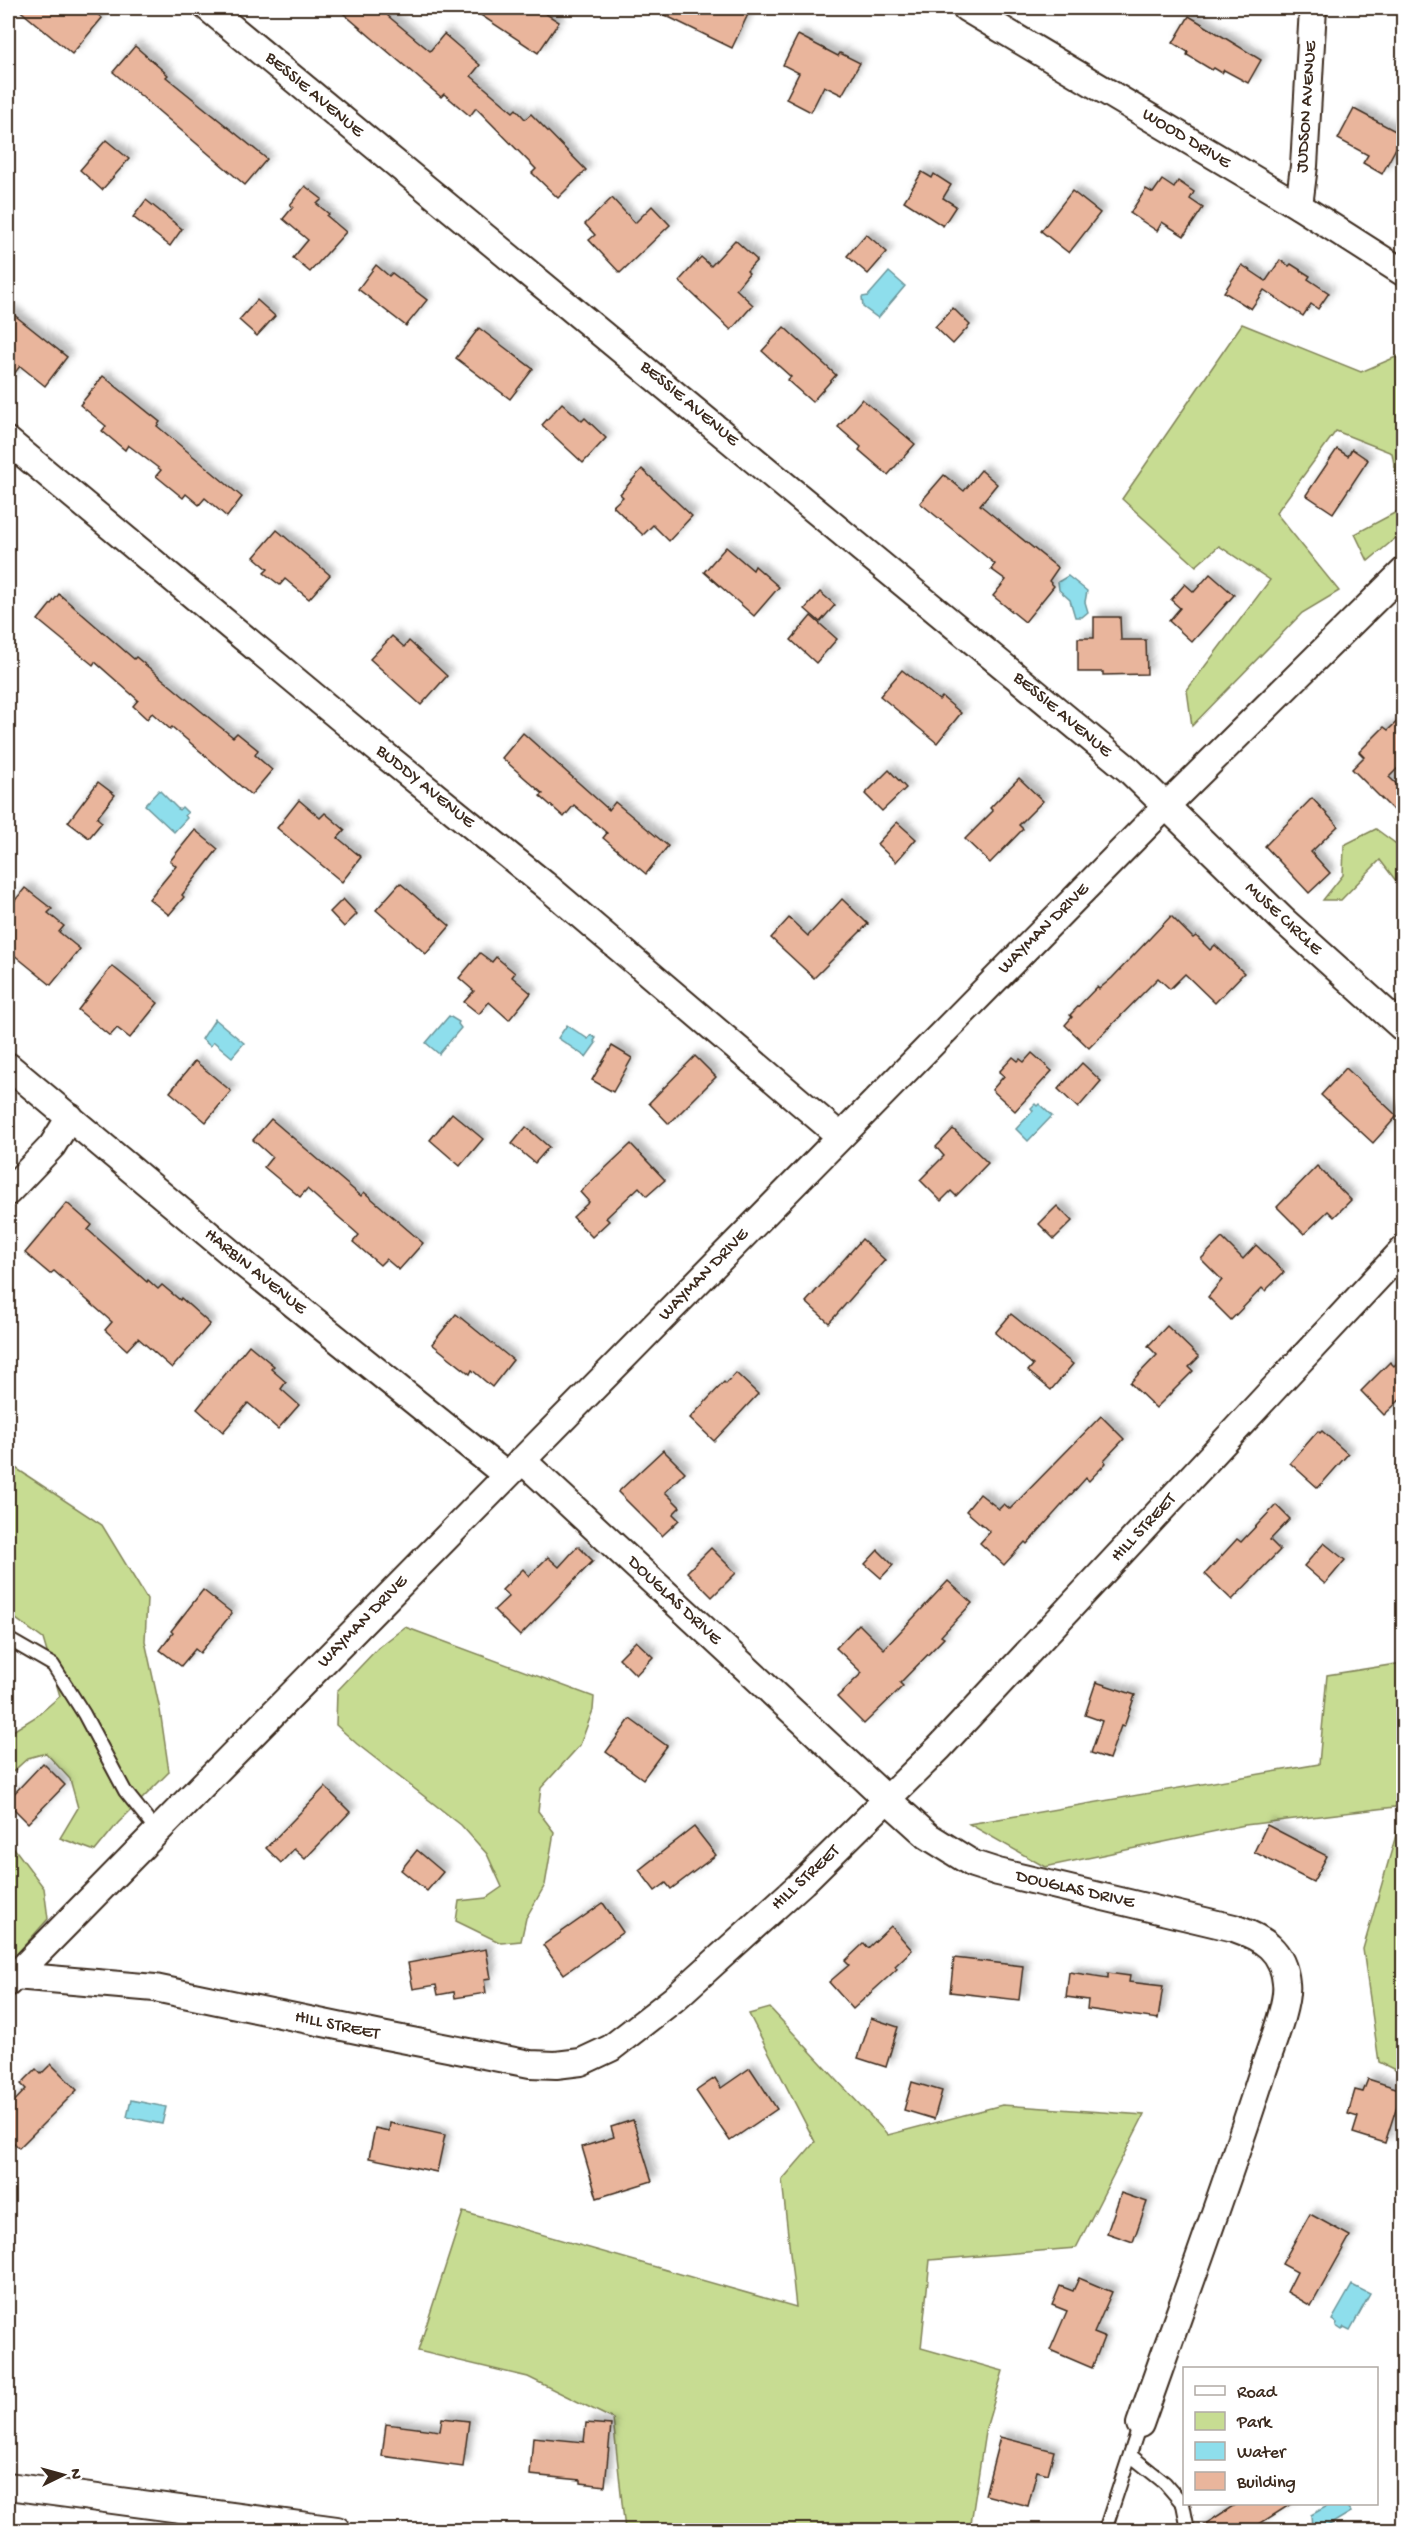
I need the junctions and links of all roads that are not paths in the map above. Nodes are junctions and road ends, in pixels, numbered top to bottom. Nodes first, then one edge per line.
1 (208, 8) edge
2 (966, 8) edge
3 (1313, 8) edge
4 (1299, 206) junction
5 (1404, 273) edge
6 (8, 441) edge
7 (1404, 571) edge
8 (1165, 807) junction
9 (1404, 1029) edge
10 (8, 1066) edge
11 (70, 1117) junction
12 (840, 1136) junction
13 (8, 1192) edge
14 (1404, 1249) edge
15 (514, 1467) junction
16 (8, 1639) edge
17 (888, 1800) junction
18 (157, 1831) junction
19 (11, 1979) edge
20 (1140, 2424) joint
21 (1130, 2455) junction
22 (8, 2486) edge
23 (1183, 2504) edge
24 (1183, 2505) edge
25 (337, 2530) edge
26 (1105, 2530) edge
27 (1188, 2530) edge

1 - 8 street, BESSIE AVENUE
2 - 4 street, WOOD DRIVE
3 - 4 street, JUDSON AVENUE
4 - 5 street, WOOD DRIVE
6 - 12 street, BUDDY AVENUE
7 - 8 street, WAYMAN DRIVE
8 - 9 street, MUSE CIRCLE
8 - 12 street, WAYMAN DRIVE
10 - 11 street, HARBIN AVENUE
11 - 13 street
11 - 15 street, HARBIN AVENUE
12 - 15 street, WAYMAN DRIVE
14 - 17 street, HILL STREET
15 - 17 street, DOUGLAS DRIVE
15 - 18 street, WAYMAN DRIVE
16 - 18 lane
17 - 19 street, HILL STREET
17 - 20 street, DOUGLAS DRIVE
18 - 19 street, WAYMAN DRIVE
20 - 21 lane
21 - 23 lane
21 - 26 lane
22 - 25 street
24 - 27 lane

